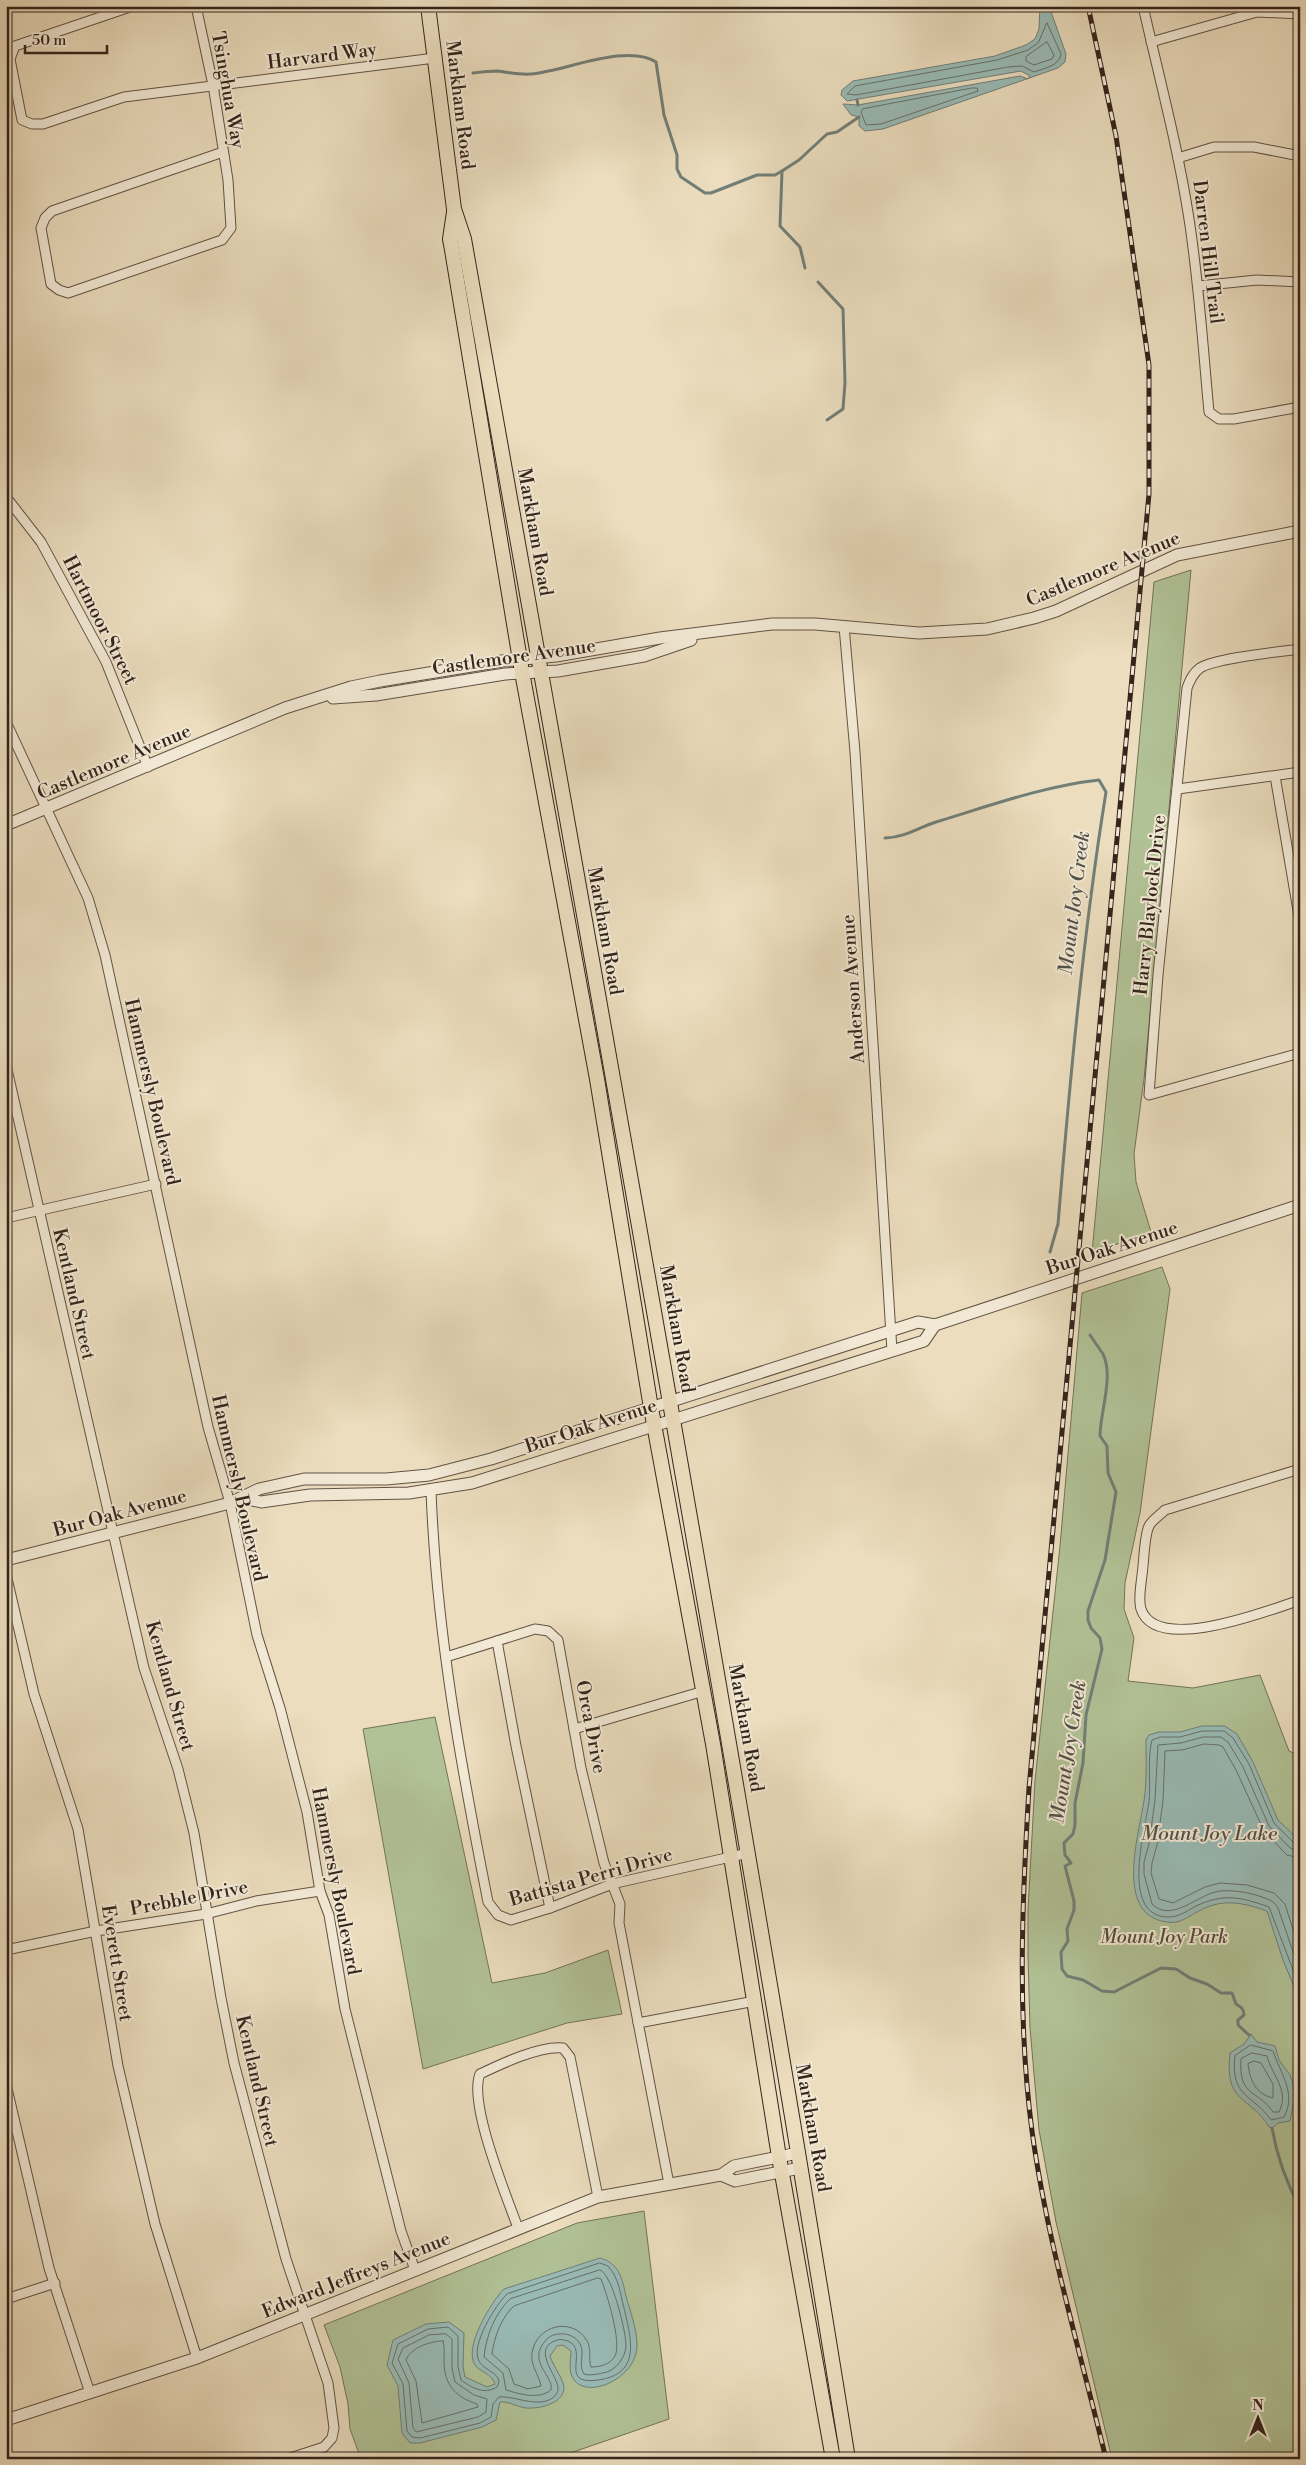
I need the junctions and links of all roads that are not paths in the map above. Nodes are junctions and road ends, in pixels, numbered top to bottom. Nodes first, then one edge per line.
1 (133, 6) edge
2 (196, 6) edge
3 (428, 6) edge
4 (1143, 6) edge
5 (1300, 14) edge
6 (1151, 42) junction
7 (435, 58) junction
8 (213, 85) junction
9 (223, 152) junction
10 (1300, 156) edge
11 (1178, 158) junction
12 (454, 209) junction
13 (1300, 282) edge
14 (1198, 286) junction
15 (1300, 407) edge
16 (6, 496) edge
17 (1300, 532) edge
18 (844, 626) junction
19 (1300, 649) edge
20 (539, 664) junction
21 (521, 665) junction
22 (6, 722) edge
23 (148, 767) junction
24 (1300, 772) edge
25 (1275, 776) junction
26 (1178, 789) junction
27 (48, 808) junction
28 (6, 825) edge
29 (1300, 922) edge
30 (1300, 1053) edge
31 (6, 1065) edge
32 (156, 1184) junction
33 (1300, 1205) edge
34 (39, 1210) junction
35 (6, 1218) edge
36 (935, 1325) junction
37 (891, 1330) junction
38 (892, 1350) junction
39 (671, 1402) junction
40 (651, 1408) junction
41 (674, 1418) junction
42 (654, 1424) junction
43 (1300, 1469) edge
44 (431, 1490) junction
45 (242, 1498) junction
46 (230, 1503) junction
47 (112, 1533) junction
48 (6, 1560) edge
49 (6, 1574) edge
50 (1300, 1600) edge
51 (497, 1642) junction
52 (446, 1657) junction
53 (704, 1691) junction
54 (574, 1729) junction
55 (748, 1853) junction
56 (732, 1855) junction
57 (612, 1884) junction
58 (320, 1892) junction
59 (550, 1908) junction
60 (206, 1914) junction
61 (96, 1931) junction
62 (6, 1950) edge
63 (755, 2001) junction
64 (638, 2024) junction
65 (6, 2084) edge
66 (798, 2152) junction
67 (779, 2157) junction
68 (800, 2168) junction
69 (782, 2172) junction
70 (721, 2175) junction
71 (669, 2184) junction
72 (598, 2197) junction
73 (518, 2228) junction
74 (415, 2270) junction
75 (54, 2283) junction
76 (6, 2299) edge
77 (304, 2314) junction
78 (197, 2358) junction
79 (90, 2393) junction
80 (6, 2420) edge
81 (288, 2459) edge
82 (833, 2459) edge
83 (848, 2459) edge

1 - 8 street, Harvard Way
2 - 8 street, Tsinghua Way
3 - 7 main road, Markham Road
4 - 6 street, Darren Hill Trail
5 - 6 street
6 - 11 street, Darren Hill Trail
7 - 8 street, Harvard Way
7 - 12 main road, Markham Road
8 - 9 street, Tsinghua Way
9 - 9 street, Tsinghua Way
10 - 11 street
11 - 14 street, Darren Hill Trail
12 - 20 main road, Markham Road
12 - 21 main road, Markham Road
13 - 14 street
14 - 15 street, Darren Hill Trail
16 - 23 street, Hartmoor Street
17 - 18 street, Castlemore Avenue
18 - 20 street, Castlemore Avenue
18 - 37 street, Anderson Avenue
19 - 26 street, Harry Blaylock Drive
20 - 21 street, Castlemore Avenue
20 - 39 main road, Markham Road
21 - 23 street, Castlemore Avenue
21 - 40 main road, Markham Road
22 - 27 street, Hammersly Boulevard
23 - 27 street, Castlemore Avenue
24 - 25 street
25 - 26 street
25 - 29 street
26 - 30 street, Harry Blaylock Drive
27 - 28 street, Castlemore Avenue
27 - 32 street, Hammersly Boulevard
31 - 34 street, Kentland Street
32 - 34 street
32 - 46 street, Hammersly Boulevard
33 - 36 street, Bur Oak Avenue
34 - 35 street
34 - 47 street, Kentland Street
36 - 37 street, Bur Oak Avenue
36 - 38 street, Bur Oak Avenue
37 - 38 street, Anderson Avenue
37 - 39 street, Bur Oak Avenue
38 - 41 street, Bur Oak Avenue
39 - 40 street, Bur Oak Avenue
39 - 41 main road, Markham Road
40 - 42 main road, Markham Road
40 - 45 street, Bur Oak Avenue
41 - 42 street, Bur Oak Avenue
41 - 55 main road, Markham Road
42 - 44 street, Bur Oak Avenue
42 - 53 main road, Markham Road
43 - 50 street
44 - 45 street, Bur Oak Avenue
44 - 52 street, Battista Perri Drive
45 - 46 street, Bur Oak Avenue
46 - 47 street, Bur Oak Avenue
46 - 58 street, Hammersly Boulevard
47 - 48 street, Bur Oak Avenue
47 - 60 street, Kentland Street
49 - 61 street, Everett Street
51 - 52 street
51 - 54 street, Orca Drive
51 - 59 street
52 - 59 street, Battista Perri Drive
53 - 54 street
53 - 56 main road, Markham Road
54 - 57 street, Orca Drive
55 - 56 street, Battista Perri Drive
55 - 66 main road, Markham Road
56 - 57 street, Battista Perri Drive
56 - 63 main road, Markham Road
57 - 59 street, Battista Perri Drive
57 - 64 street, Orca Drive
58 - 60 street, Prebble Drive
58 - 74 street, Hammersly Boulevard
60 - 61 street, Prebble Drive
60 - 77 street, Kentland Street
61 - 62 street, Prebble Drive
61 - 78 street, Everett Street
63 - 64 street
63 - 67 main road, Markham Road
64 - 71 street, Orca Drive
65 - 75 street
66 - 67 street, Edward Jeffreys Avenue
66 - 68 main road, Markham Road
67 - 69 main road, Markham Road
67 - 70 street, Edward Jeffreys Avenue
68 - 69 street, Edward Jeffreys Avenue
68 - 83 main road, Markham Road
69 - 70 street, Edward Jeffreys Avenue
69 - 82 main road, Markham Road
70 - 71 street, Edward Jeffreys Avenue
71 - 72 street, Edward Jeffreys Avenue
72 - 73 street, Edward Jeffreys Avenue
72 - 73 street
73 - 74 street, Edward Jeffreys Avenue
74 - 77 street, Edward Jeffreys Avenue
75 - 76 street
75 - 79 street
77 - 78 street, Edward Jeffreys Avenue
77 - 81 street, Kentland Street
78 - 79 street, Edward Jeffreys Avenue
79 - 80 street, Edward Jeffreys Avenue

